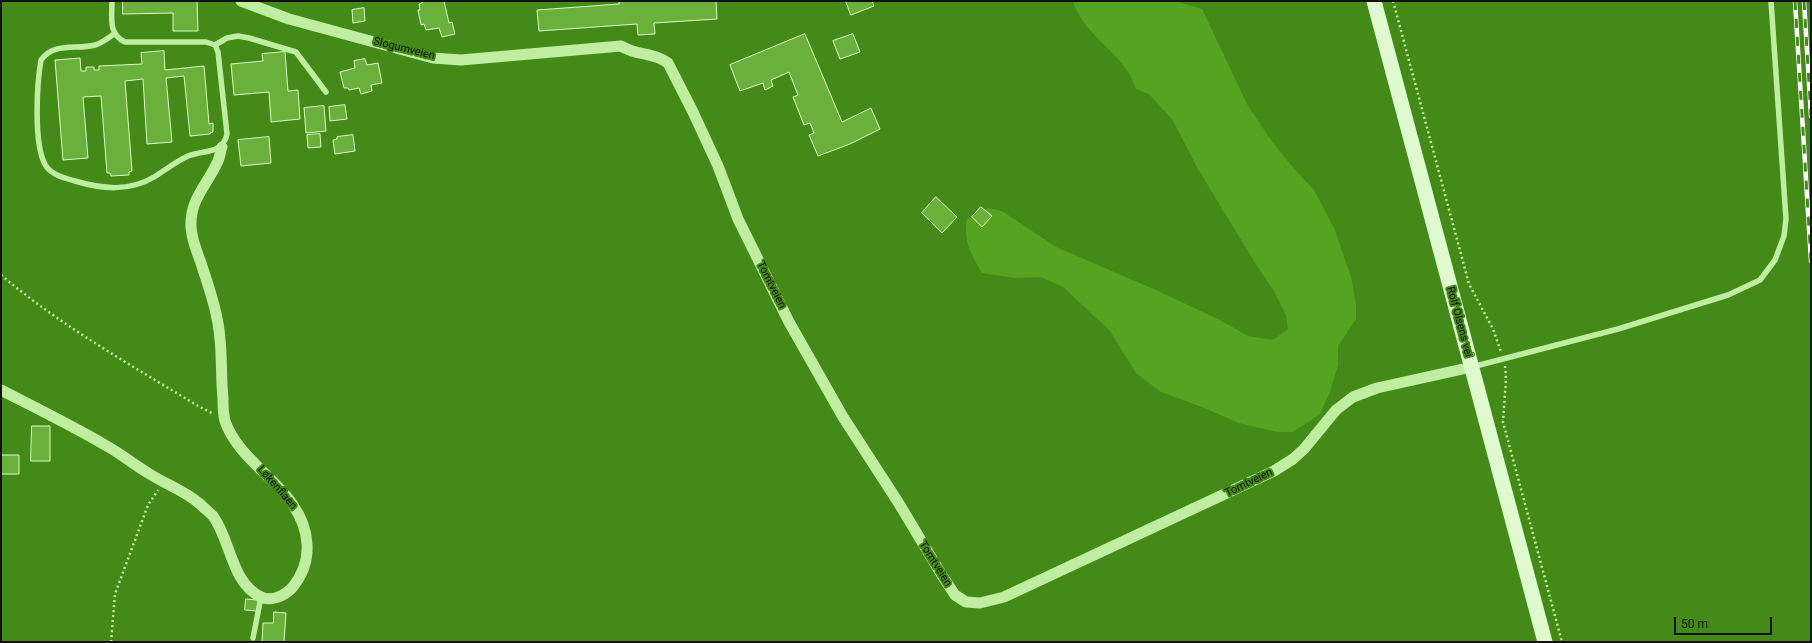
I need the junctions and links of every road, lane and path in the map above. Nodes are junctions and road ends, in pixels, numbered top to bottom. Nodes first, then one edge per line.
1 (112, 1) edge
2 (241, 1) edge
3 (1374, 1) edge
4 (1393, 1) edge
5 (1771, 1) edge
6 (114, 34) junction
7 (215, 45) junction
8 (621, 46) joint
9 (326, 92) dead end
10 (222, 146) junction
11 (1, 275) edge
12 (1504, 360) junction
13 (1472, 367) junction
14 (1, 390) edge
15 (224, 418) junction
16 (164, 482) junction
17 (261, 598) junction
18 (253, 638) dead end
19 (111, 642) edge
20 (1545, 642) edge
21 (1562, 642) edge

1 - 6 lane
2 - 8 street, Slogumveien
3 - 13 main road, Rolf Olsens vei
4 - 12 path
5 - 12 lane
6 - 7 lane
6 - 10 lane
7 - 9 lane
7 - 10 lane
8 - 13 street, Tomtveien
10 - 15 street, Løkenflaen
11 - 15 path
12 - 13 lane
12 - 21 path
13 - 20 main road, Rolf Olsens vei
14 - 16 street
15 - 17 street, Løkenflaen
16 - 17 street
16 - 19 path
17 - 18 lane

